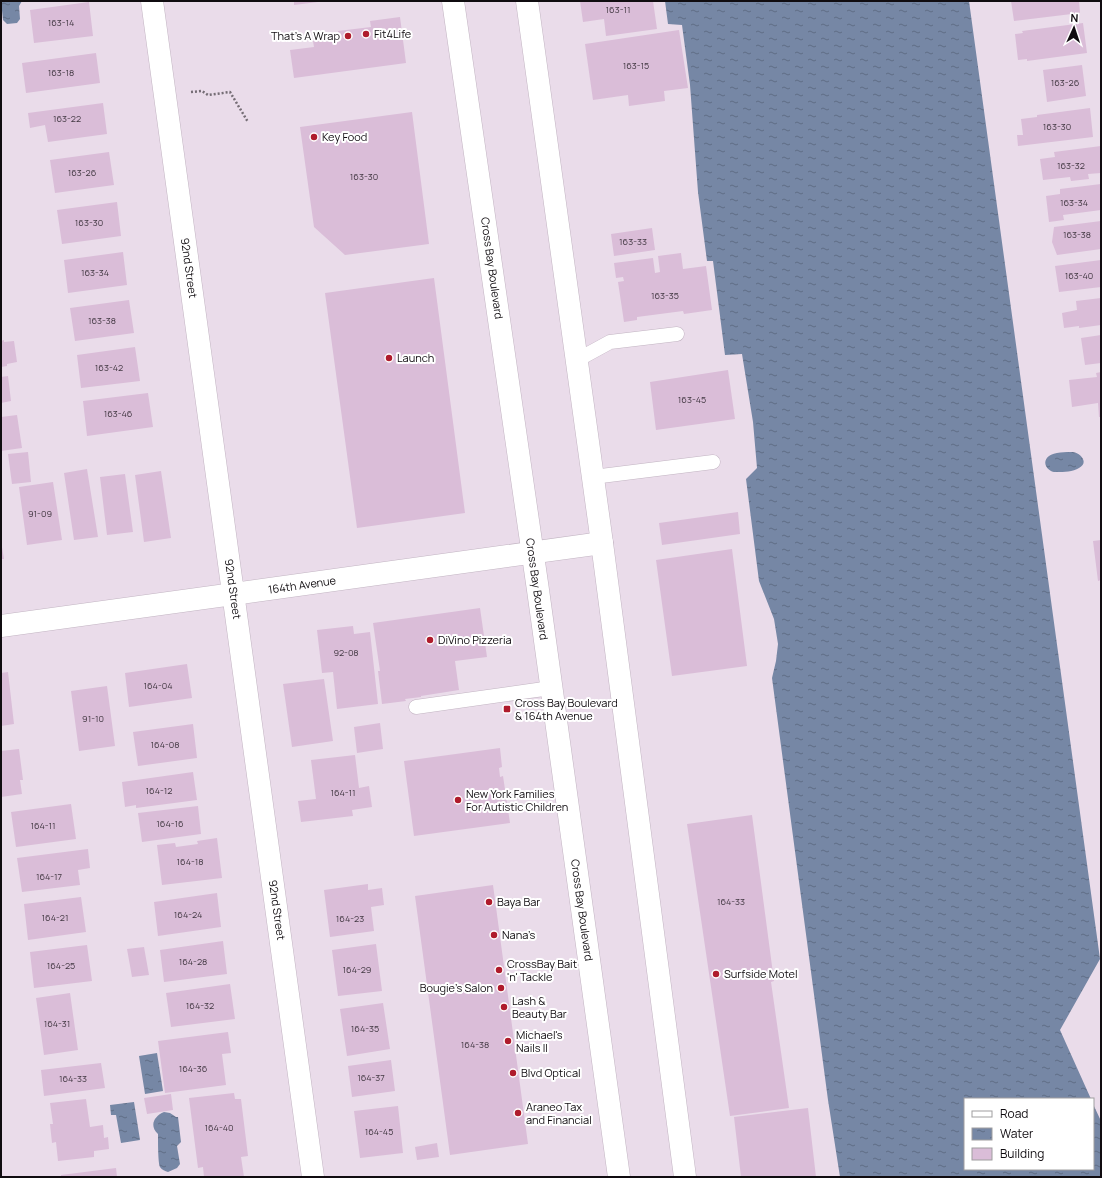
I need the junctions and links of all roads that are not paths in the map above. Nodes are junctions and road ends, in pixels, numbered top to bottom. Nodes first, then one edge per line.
1 (152, 1) edge
2 (453, 1) edge
3 (527, 1) edge
4 (677, 334) dead end
5 (577, 360) junction
6 (713, 462) dead end
7 (593, 478) junction
8 (602, 543) junction
9 (532, 553) junction
10 (234, 594) junction
11 (1, 626) edge
12 (551, 688) junction
13 (416, 706) dead end
14 (313, 1177) edge
15 (618, 1177) edge
16 (685, 1177) edge

1 - 10 main road, 92nd Street
2 - 9 main road, Cross Bay Boulevard
3 - 5 main road
4 - 5 lane
5 - 7 main road
6 - 7 lane
7 - 8 main road
8 - 9 main road, 164th Avenue
8 - 16 main road
9 - 10 main road, 164th Avenue
9 - 12 main road, Cross Bay Boulevard
10 - 11 main road, 164th Avenue
10 - 14 main road, 92nd Street
12 - 13 lane
12 - 15 main road, Cross Bay Boulevard

